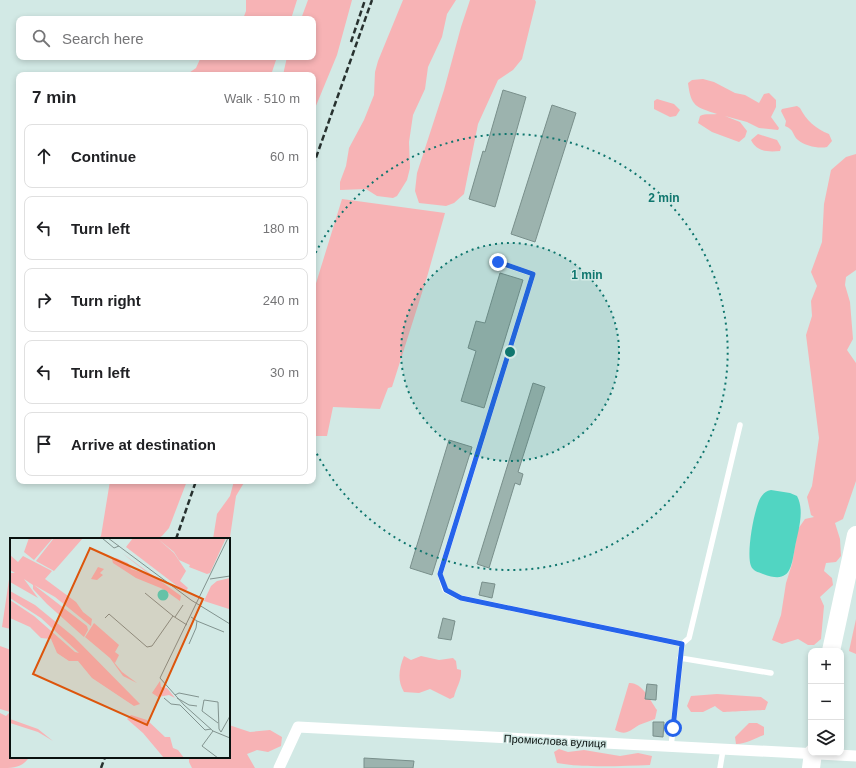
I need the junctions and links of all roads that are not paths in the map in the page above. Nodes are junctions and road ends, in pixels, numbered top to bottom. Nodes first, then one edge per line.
1 (498, 262) dead end
2 (740, 425) dead end
3 (856, 534) edge
4 (682, 644) junction
5 (832, 648) edge
6 (680, 658) junction
7 (771, 673) dead end
8 (671, 747) junction
9 (723, 750) junction
10 (856, 756) edge
11 (812, 759) edge
12 (279, 768) edge
13 (720, 768) edge

1 - 4 lane
2 - 4 lane
3 - 5 highway
4 - 6 lane
6 - 7 lane
6 - 8 lane
8 - 9 street, Промислова вулиця
8 - 12 street, Промислова вулиця
9 - 11 street, Промислова вулиця
9 - 13 lane
10 - 11 street, Промислова вулиця

